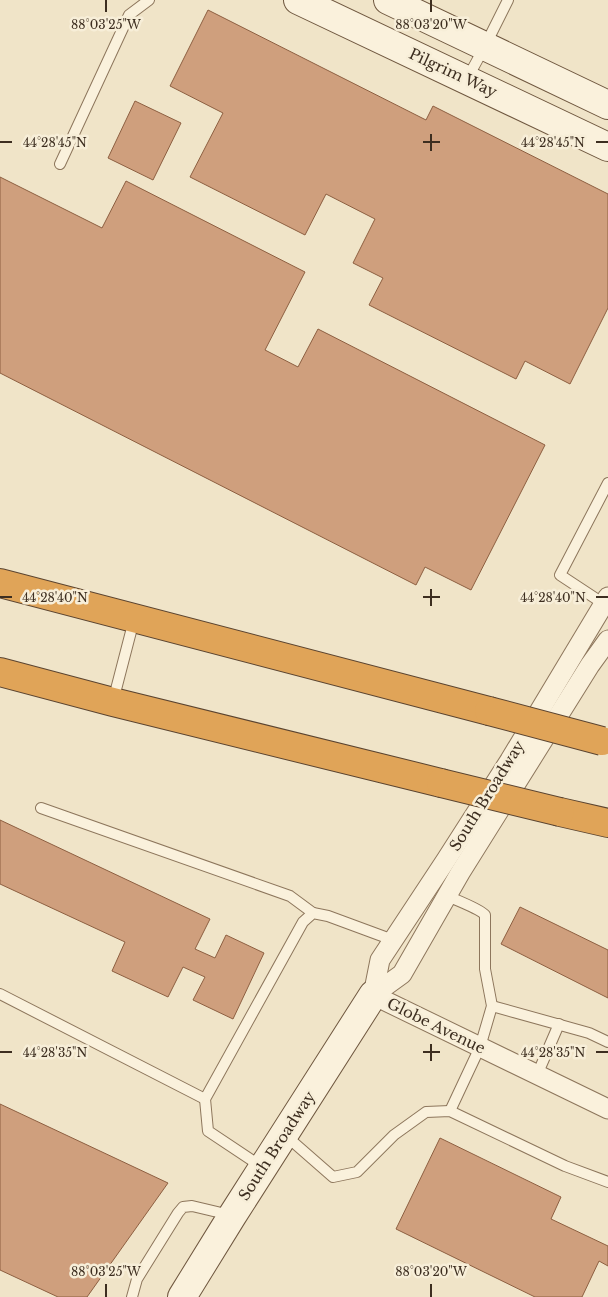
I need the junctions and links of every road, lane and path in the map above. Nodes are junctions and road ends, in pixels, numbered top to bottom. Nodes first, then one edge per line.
1 (149, 0) edge
2 (298, 0) edge
3 (388, 0) edge
4 (508, 0) edge
5 (485, 46) junction
6 (466, 80) junction
7 (608, 105) edge
8 (608, 147) edge
9 (60, 164) dead end
10 (608, 484) edge
11 (0, 583) edge
12 (606, 601) edge
13 (135, 618) junction
14 (608, 640) edge
15 (0, 672) edge
16 (113, 702) junction
17 (605, 742) edge
18 (41, 808) dead end
19 (608, 823) edge
20 (447, 896) junction
21 (313, 913) junction
22 (393, 940) junction
23 (0, 994) edge
24 (373, 995) junction
25 (492, 1006) junction
26 (559, 1024) junction
27 (608, 1042) edge
28 (480, 1047) junction
29 (537, 1075) junction
30 (205, 1099) junction
31 (608, 1109) edge
32 (450, 1111) junction
33 (284, 1134) junction
34 (263, 1168) junction
35 (608, 1182) edge
36 (232, 1216) junction
37 (132, 1297) edge
38 (182, 1297) edge

1 - 9 lane
2 - 6 street, Pilgrim Way
3 - 5 street
4 - 5 lane
5 - 6 lane
5 - 7 street
6 - 8 street, Pilgrim Way
10 - 12 lane
11 - 13 highway
12 - 22 street, South Broadway
13 - 16 lane
13 - 17 highway, bridge
14 - 20 street, South Broadway
15 - 16 highway
16 - 19 highway, bridge
18 - 21 lane
20 - 24 street, South Broadway
20 - 25 lane
21 - 22 lane
21 - 30 lane
22 - 24 street, South Broadway
23 - 30 lane
24 - 28 street, Globe Avenue
24 - 33 street, South Broadway
25 - 26 lane
25 - 28 lane
26 - 27 lane
26 - 29 lane
28 - 29 street, Globe Avenue
28 - 32 lane
29 - 31 street, Globe Avenue
30 - 34 lane
32 - 33 lane
32 - 35 lane
33 - 34 street, South Broadway
34 - 36 street, South Broadway
36 - 37 lane
36 - 38 street, South Broadway

